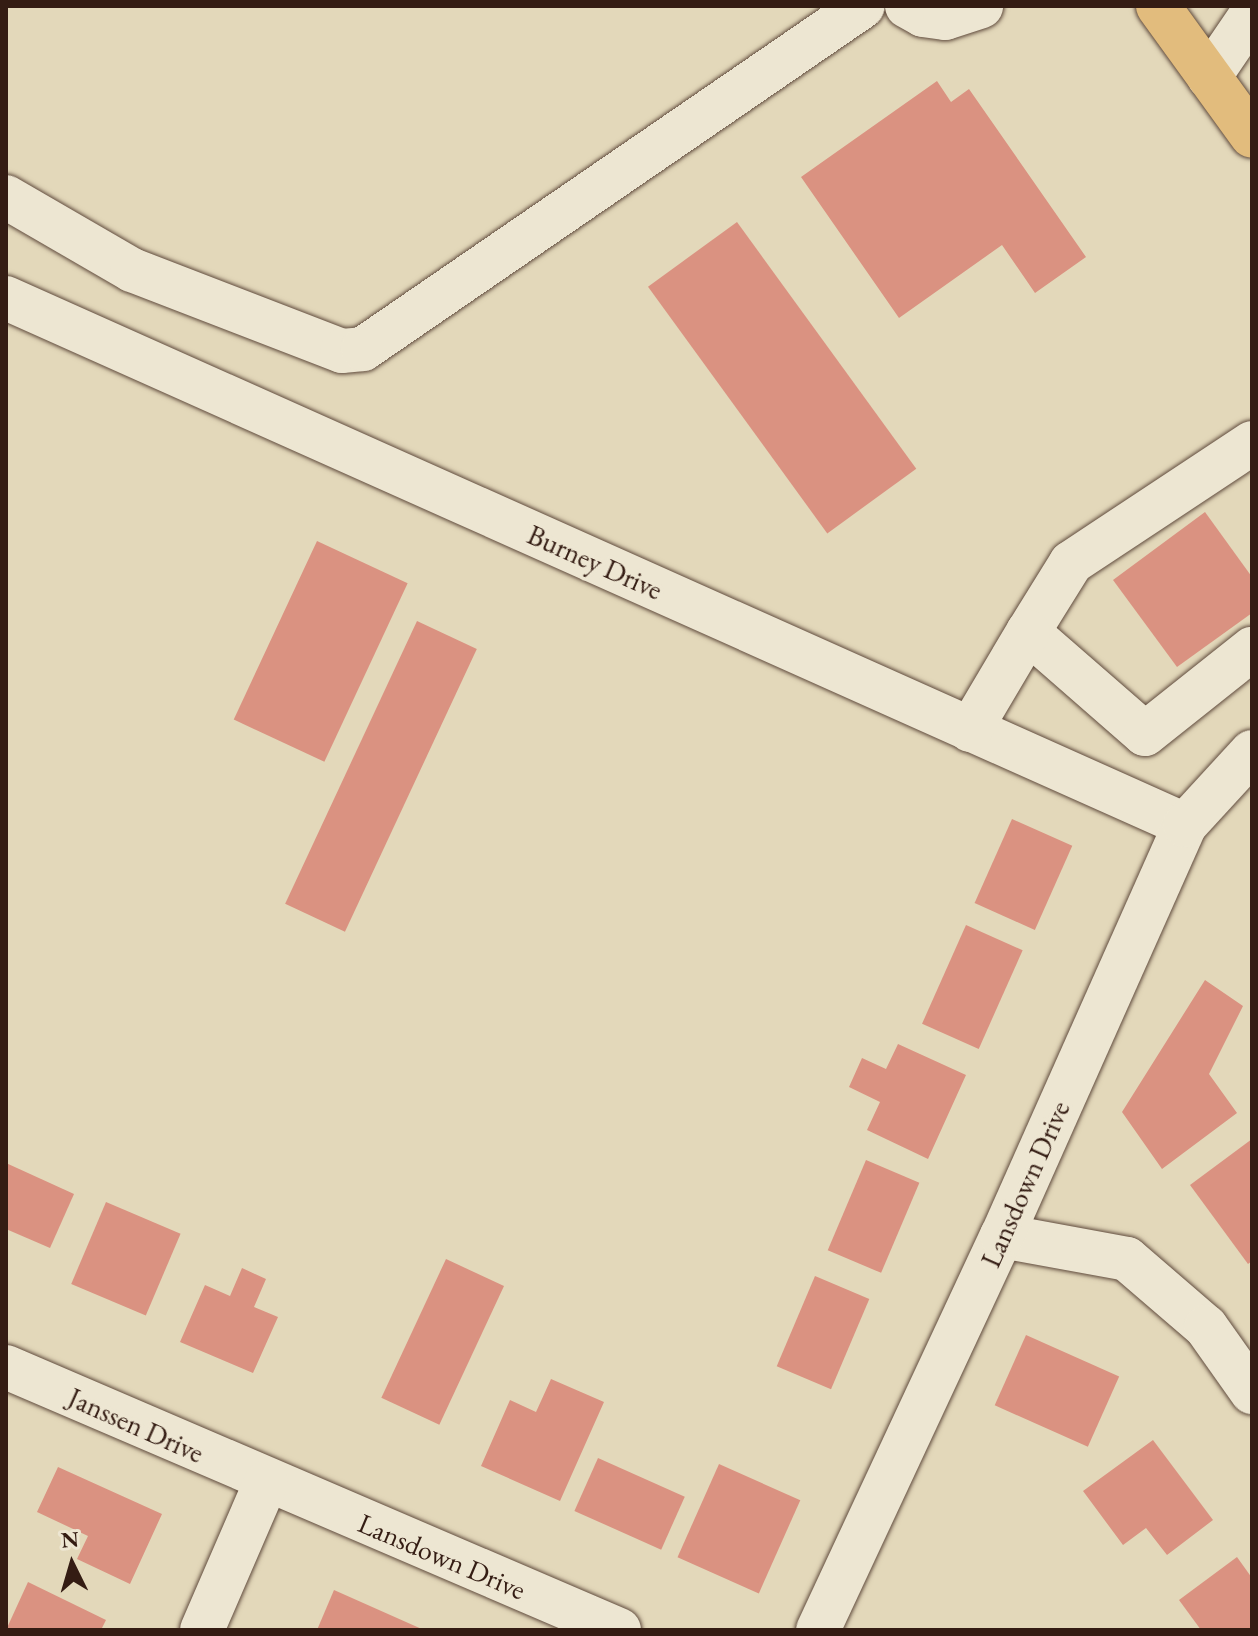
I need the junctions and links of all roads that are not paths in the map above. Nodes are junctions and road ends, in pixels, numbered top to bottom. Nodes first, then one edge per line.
1 (863, 6) edge
2 (907, 6) edge
3 (981, 6) edge
4 (1158, 6) edge
5 (1252, 14) edge
6 (1209, 77) junction
7 (1252, 136) edge
8 (6, 197) edge
9 (6, 298) edge
10 (1246, 458) edge
11 (1028, 632) junction
12 (1252, 649) edge
13 (970, 730) junction
14 (1252, 752) edge
15 (1185, 825) junction
16 (1002, 1236) junction
17 (6, 1367) edge
18 (1252, 1392) edge
19 (266, 1482) junction
20 (202, 1630) edge
21 (619, 1630) edge
22 (818, 1630) edge

1 - 8 street
2 - 3 street
4 - 6 main road
5 - 6 street
6 - 7 main road
9 - 13 street, Burney Drive
10 - 11 street
11 - 12 street
11 - 13 street
13 - 15 street, Burney Drive
14 - 15 street, Lansdown Drive
15 - 16 street, Lansdown Drive
16 - 18 street
16 - 22 street, Lansdown Drive
17 - 19 street, Janssen Drive
19 - 20 street
19 - 21 street, Lansdown Drive

